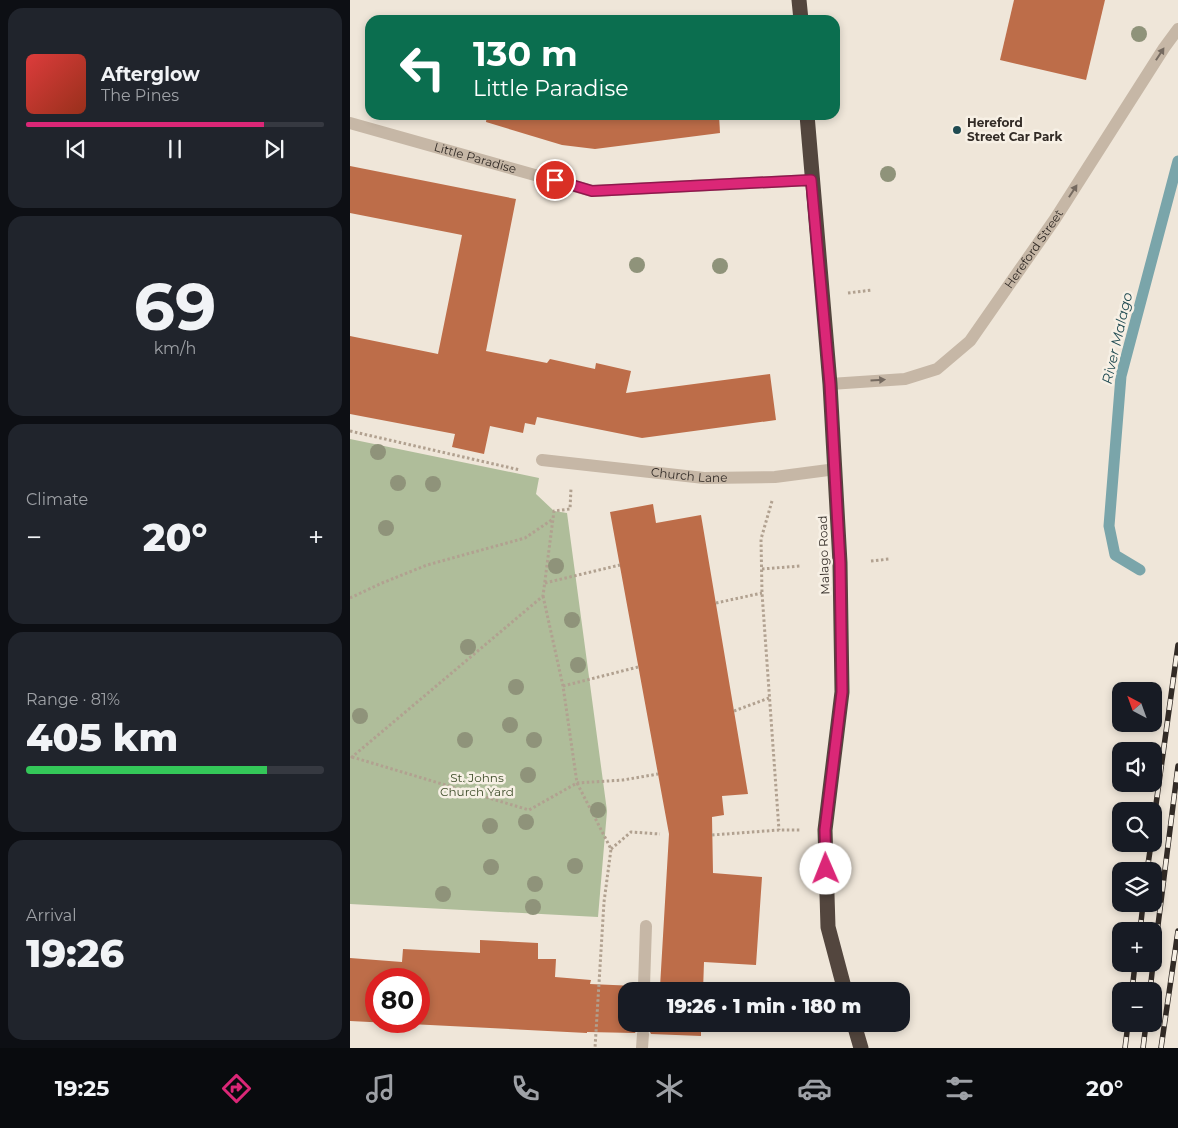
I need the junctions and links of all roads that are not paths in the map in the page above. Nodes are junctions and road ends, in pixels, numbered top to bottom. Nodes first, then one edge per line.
1 (799, 0) edge
2 (800, 15) edge
3 (1178, 29) edge
4 (807, 120) edge
5 (350, 123) edge
6 (811, 180) junction
7 (830, 384) junction
8 (542, 460) road end
9 (836, 469) junction
10 (646, 926) dead end
11 (644, 982) edge
12 (843, 982) edge
13 (856, 1032) edge
14 (643, 1034) dead end
15 (642, 1048) edge
16 (861, 1048) edge

1 - 2 highway
7 -> 3 street, Hereford Street
4 - 6 highway, Malago Road
5 - 6 street, Little Paradise
6 - 7 highway, Malago Road
7 - 9 highway, Malago Road
8 - 9 street, Church Lane
9 - 12 highway, Malago Road
10 - 11 street
13 - 16 highway
14 - 15 street

